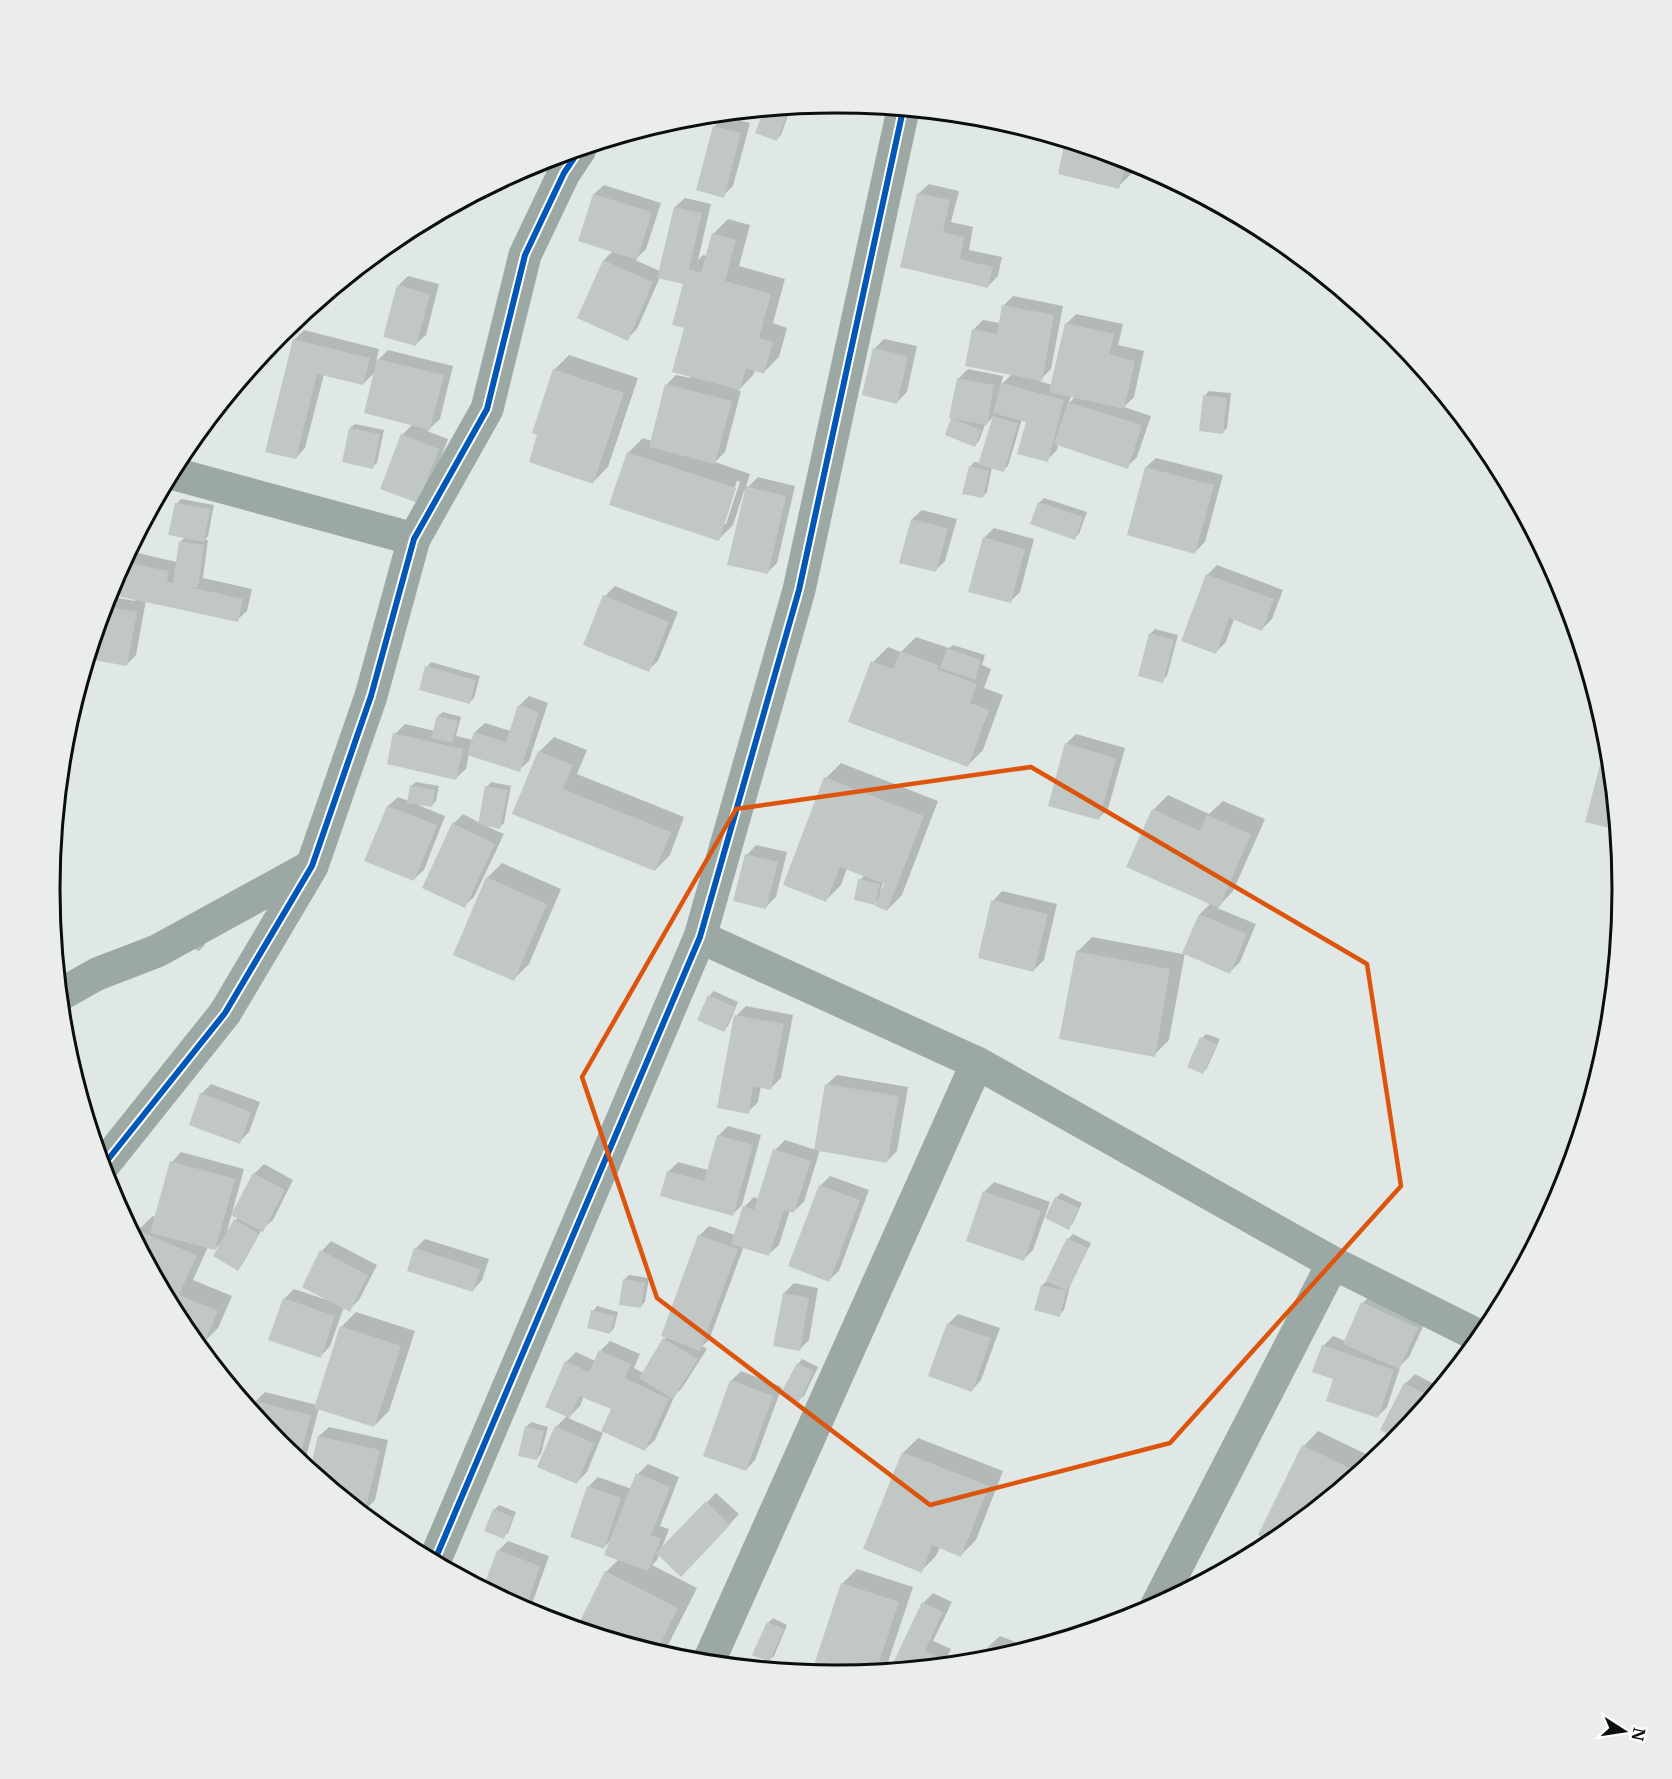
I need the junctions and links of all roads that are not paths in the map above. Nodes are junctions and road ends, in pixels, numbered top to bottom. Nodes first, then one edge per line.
1 (902, 116) edge
2 (572, 160) edge
3 (180, 475) edge
4 (414, 539) junction
5 (312, 866) junction
6 (700, 937) junction
7 (67, 991) edge
8 (977, 1063) junction
9 (109, 1159) edge
10 (1333, 1263) junction
11 (1473, 1333) edge
12 (437, 1555) edge
13 (1164, 1592) edge
14 (711, 1655) edge

1 - 6 street
2 - 4 street
3 - 4 street
4 - 5 street
5 - 7 street
5 - 9 street
6 - 8 street
6 - 12 street
8 - 10 street
8 - 14 street
10 - 11 street
10 - 13 street

